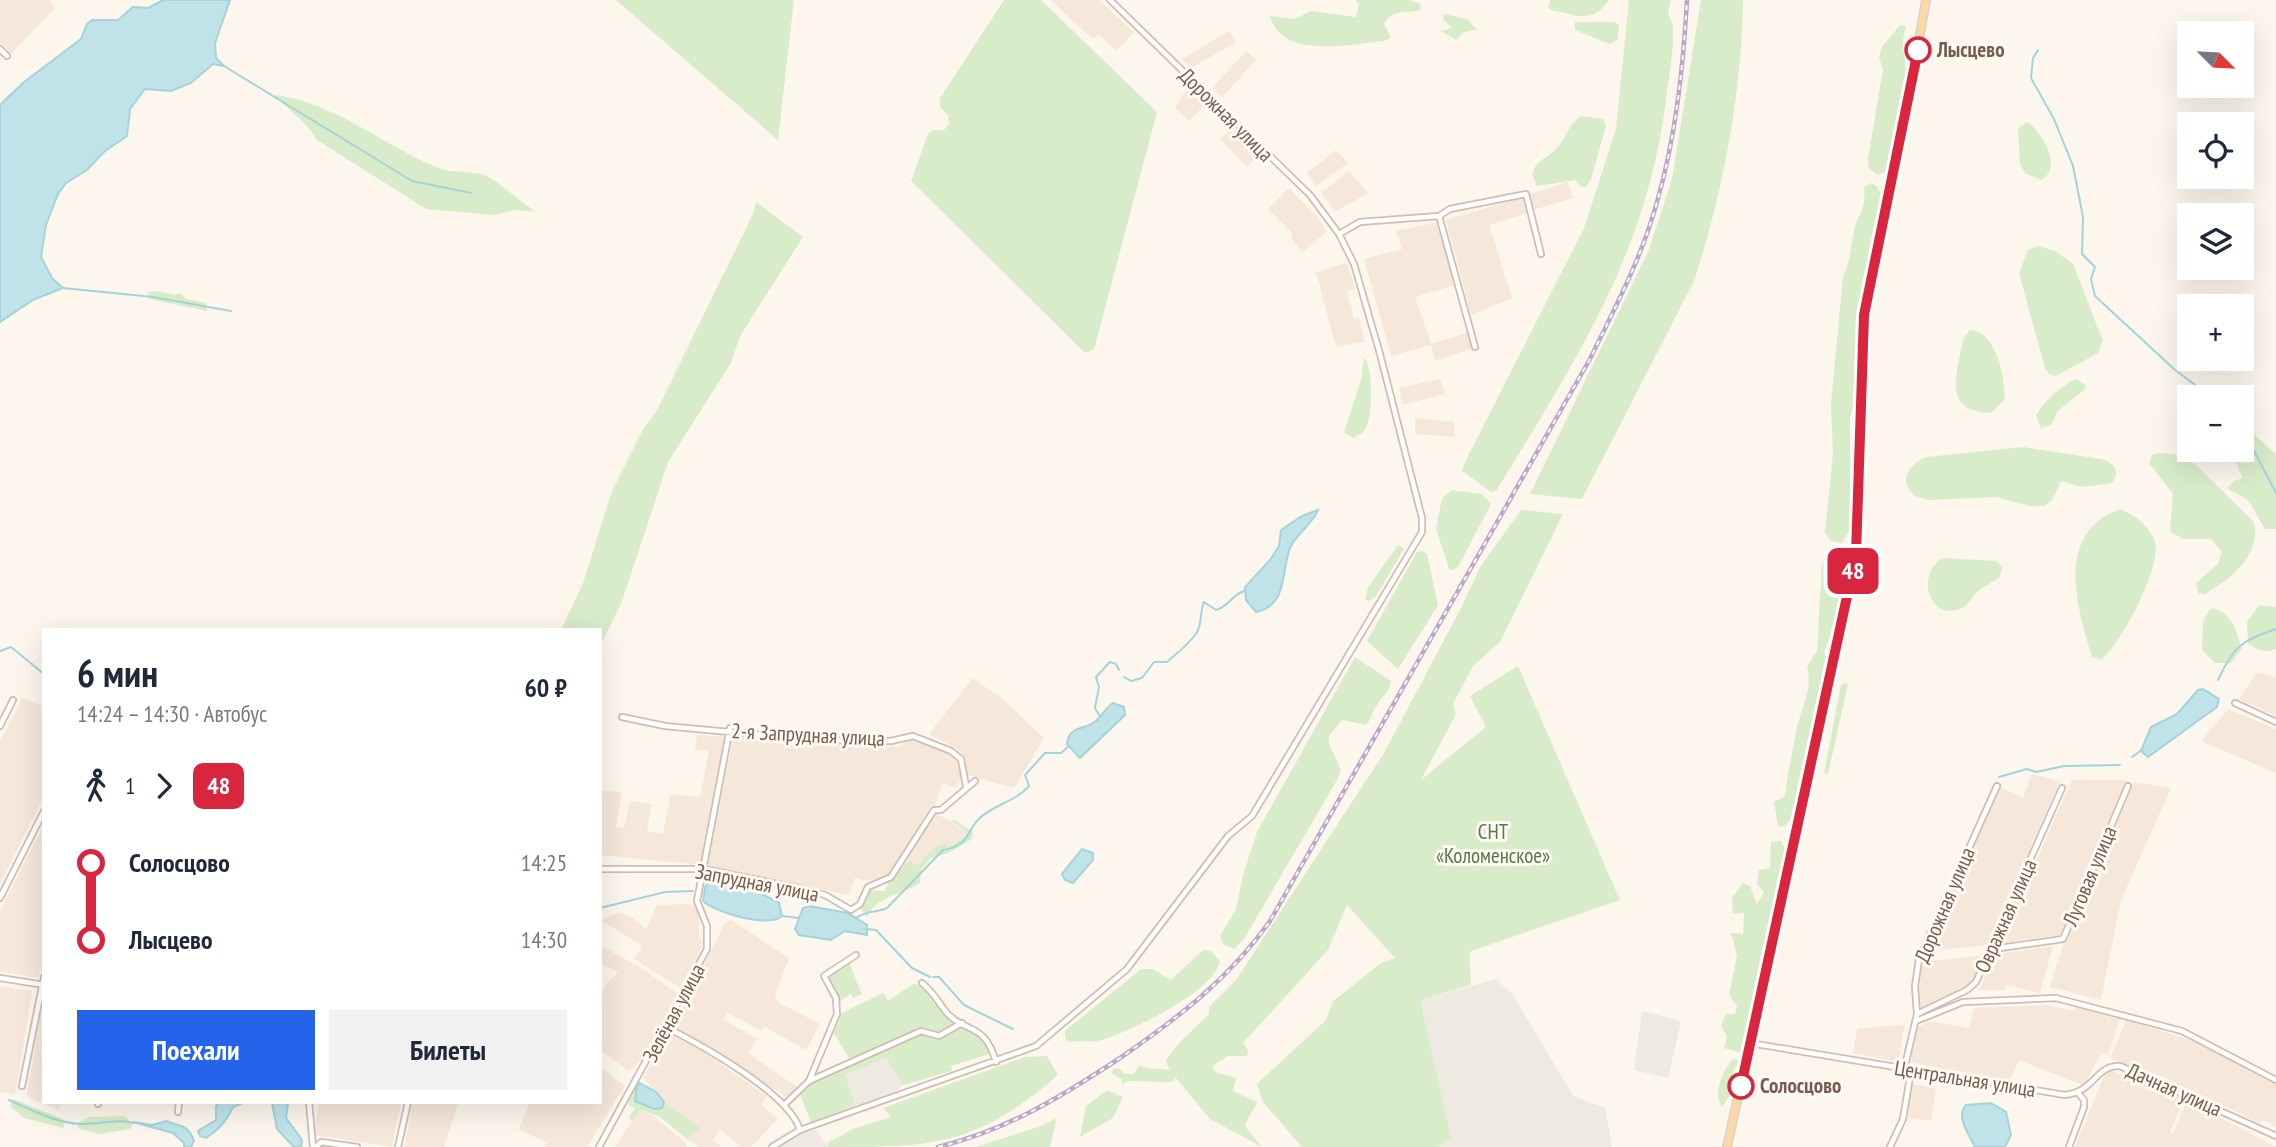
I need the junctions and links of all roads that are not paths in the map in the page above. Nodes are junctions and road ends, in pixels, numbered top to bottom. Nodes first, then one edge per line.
1 (1110, 0) edge
2 (1926, 0) edge
3 (0, 50) edge
4 (7, 57) dead end
5 (1439, 216) junction
6 (1339, 234) junction
7 (1541, 254) dead end
8 (1475, 348) dead end
9 (13, 700) dead end
10 (2235, 703) dead end
11 (622, 717) dead end
12 (2276, 722) edge
13 (0, 726) edge
14 (730, 730) junction
15 (975, 780) dead end
16 (1997, 786) dead end
17 (2128, 786) dead end
18 (966, 787) junction
19 (2062, 788) dead end
20 (42, 815) edge
21 (602, 869) edge
22 (704, 869) junction
23 (0, 898) edge
24 (1992, 949) junction
25 (856, 956) dead end
26 (0, 978) edge
27 (922, 983) dead end
28 (42, 985) edge
29 (1916, 1018) junction
30 (962, 1023) junction
31 (666, 1027) junction
32 (1750, 1043) junction
33 (996, 1062) junction
34 (1904, 1070) junction
35 (1911, 1071) junction
36 (2276, 1080) edge
37 (809, 1081) junction
38 (22, 1086) dead end
39 (2079, 1094) junction
40 (179, 1104) edge
41 (309, 1104) edge
42 (408, 1104) edge
43 (784, 1105) junction
44 (178, 1112) dead end
45 (800, 1130) junction
46 (2276, 1136) edge
47 (315, 1147) edge
48 (357, 1147) edge
49 (398, 1147) edge
50 (599, 1147) edge
51 (772, 1147) edge
52 (1727, 1147) edge
53 (1890, 1147) edge
54 (2069, 1147) edge

1 - 6 street, Дорожная улица
2 - 32 main road
3 - 4 street
5 - 6 street
5 - 7 street
5 - 8 street
6 - 33 street, Дорожная улица
9 - 13 street
10 - 12 street
11 - 14 street, 2-я Запрудная улица
14 - 18 street, 2-я Запрудная улица
14 - 22 street, Зелёная улица
15 - 18 street, Запрудная улица
16 - 29 street, Дорожная улица
17 - 24 street, Луговая улица
18 - 22 street, Запрудная улица
19 - 24 street, Овражная улица
20 - 23 street
21 - 22 street, Запрудная улица
22 - 31 street, Зелёная улица
24 - 29 street, Овражная улица
25 - 37 street
26 - 28 street
27 - 30 street
28 - 38 street
29 - 34 street, Дорожная улица
29 - 36 street
30 - 33 street
30 - 37 street
31 - 43 street
31 - 50 street, Зелёная улица
32 - 34 street, Центральная улица
32 - 52 main road
33 - 45 street, Дорожная улица
34 - 35 street, Центральная улица
35 - 39 street, Центральная улица
35 - 53 street
37 - 43 street
39 - 46 street, Дачная улица
39 - 54 street
40 - 44 street
41 - 47 street
42 - 49 street
43 - 45 street
45 - 51 street, Дорожная улица
47 - 48 street

